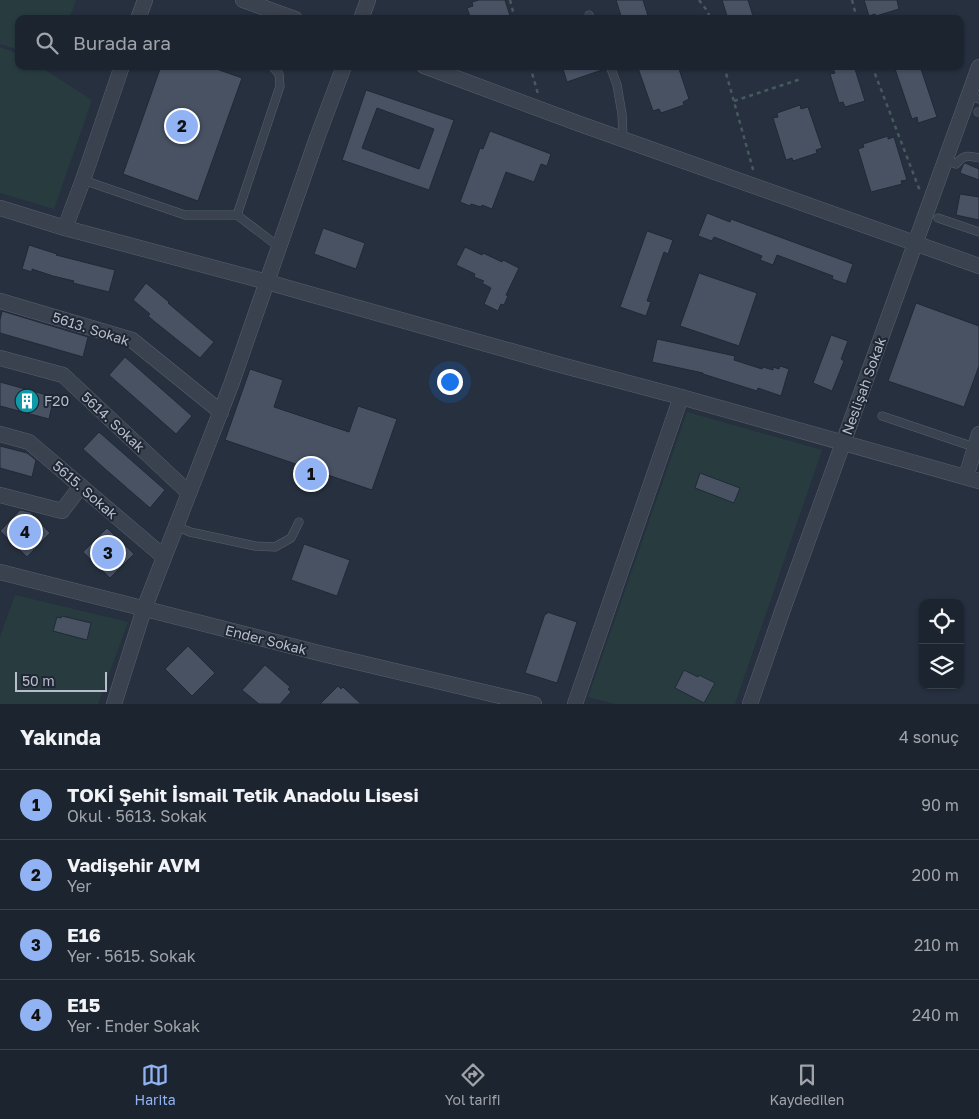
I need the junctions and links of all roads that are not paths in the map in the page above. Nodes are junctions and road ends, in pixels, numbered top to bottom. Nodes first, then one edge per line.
1 (145, 0) edge
2 (243, 0) edge
3 (368, 0) edge
4 (141, 15) edge
5 (284, 15) edge
6 (362, 15) edge
7 (979, 67) edge
8 (121, 70) edge
9 (276, 70) edge
10 (343, 70) edge
11 (435, 70) edge
12 (611, 70) edge
13 (974, 97) edge
14 (623, 140) junction
15 (979, 158) edge
16 (946, 160) junction
17 (83, 180) junction
18 (0, 208) edge
19 (237, 215) junction
20 (933, 215) junction
21 (65, 228) junction
22 (979, 232) edge
23 (916, 243) junction
24 (279, 247) junction
25 (979, 266) edge
26 (267, 282) junction
27 (0, 301) edge
28 (0, 358) edge
29 (681, 396) junction
30 (221, 412) junction
31 (882, 416) dead end
32 (0, 434) edge
33 (977, 440) edge
34 (844, 443) junction
35 (972, 479) edge
36 (81, 486) junction
37 (189, 492) junction
38 (0, 495) edge
39 (299, 522) dead end
40 (176, 526) junction
41 (164, 557) junction
42 (1, 577) edge
43 (144, 609) junction
44 (114, 704) edge
45 (534, 704) edge
46 (575, 704) edge
47 (750, 704) edge

1 - 4 street
2 - 5 street
3 - 6 street
7 - 13 street, Neslişah Sokak
8 - 17 street
9 - 19 lane
10 - 24 street
11 - 14 street
12 - 14 lane
13 - 16 street, Neslişah Sokak
14 - 23 street
15 - 16 lane
16 - 20 street, Neslişah Sokak
17 - 19 lane
17 - 21 street
18 - 21 street
19 - 24 lane
20 - 22 lane
20 - 23 street, Neslişah Sokak
21 - 26 street
23 - 25 street
23 - 34 street, Neslişah Sokak
24 - 26 street
26 - 29 street
26 - 30 street
27 - 30 street, 5613. Sokak
28 - 37 street, 5614. Sokak
29 - 34 street
29 - 46 street
30 - 37 street
31 - 33 lane
32 - 36 street, 5615. Sokak
33 - 35 street
34 - 35 street
34 - 47 street, Neslişah Sokak
36 - 38 street
36 - 41 street, 5615. Sokak
37 - 40 street
39 - 40 lane
40 - 41 street
41 - 43 street
42 - 43 street, Ender Sokak
43 - 44 street
43 - 45 street, Ender Sokak

